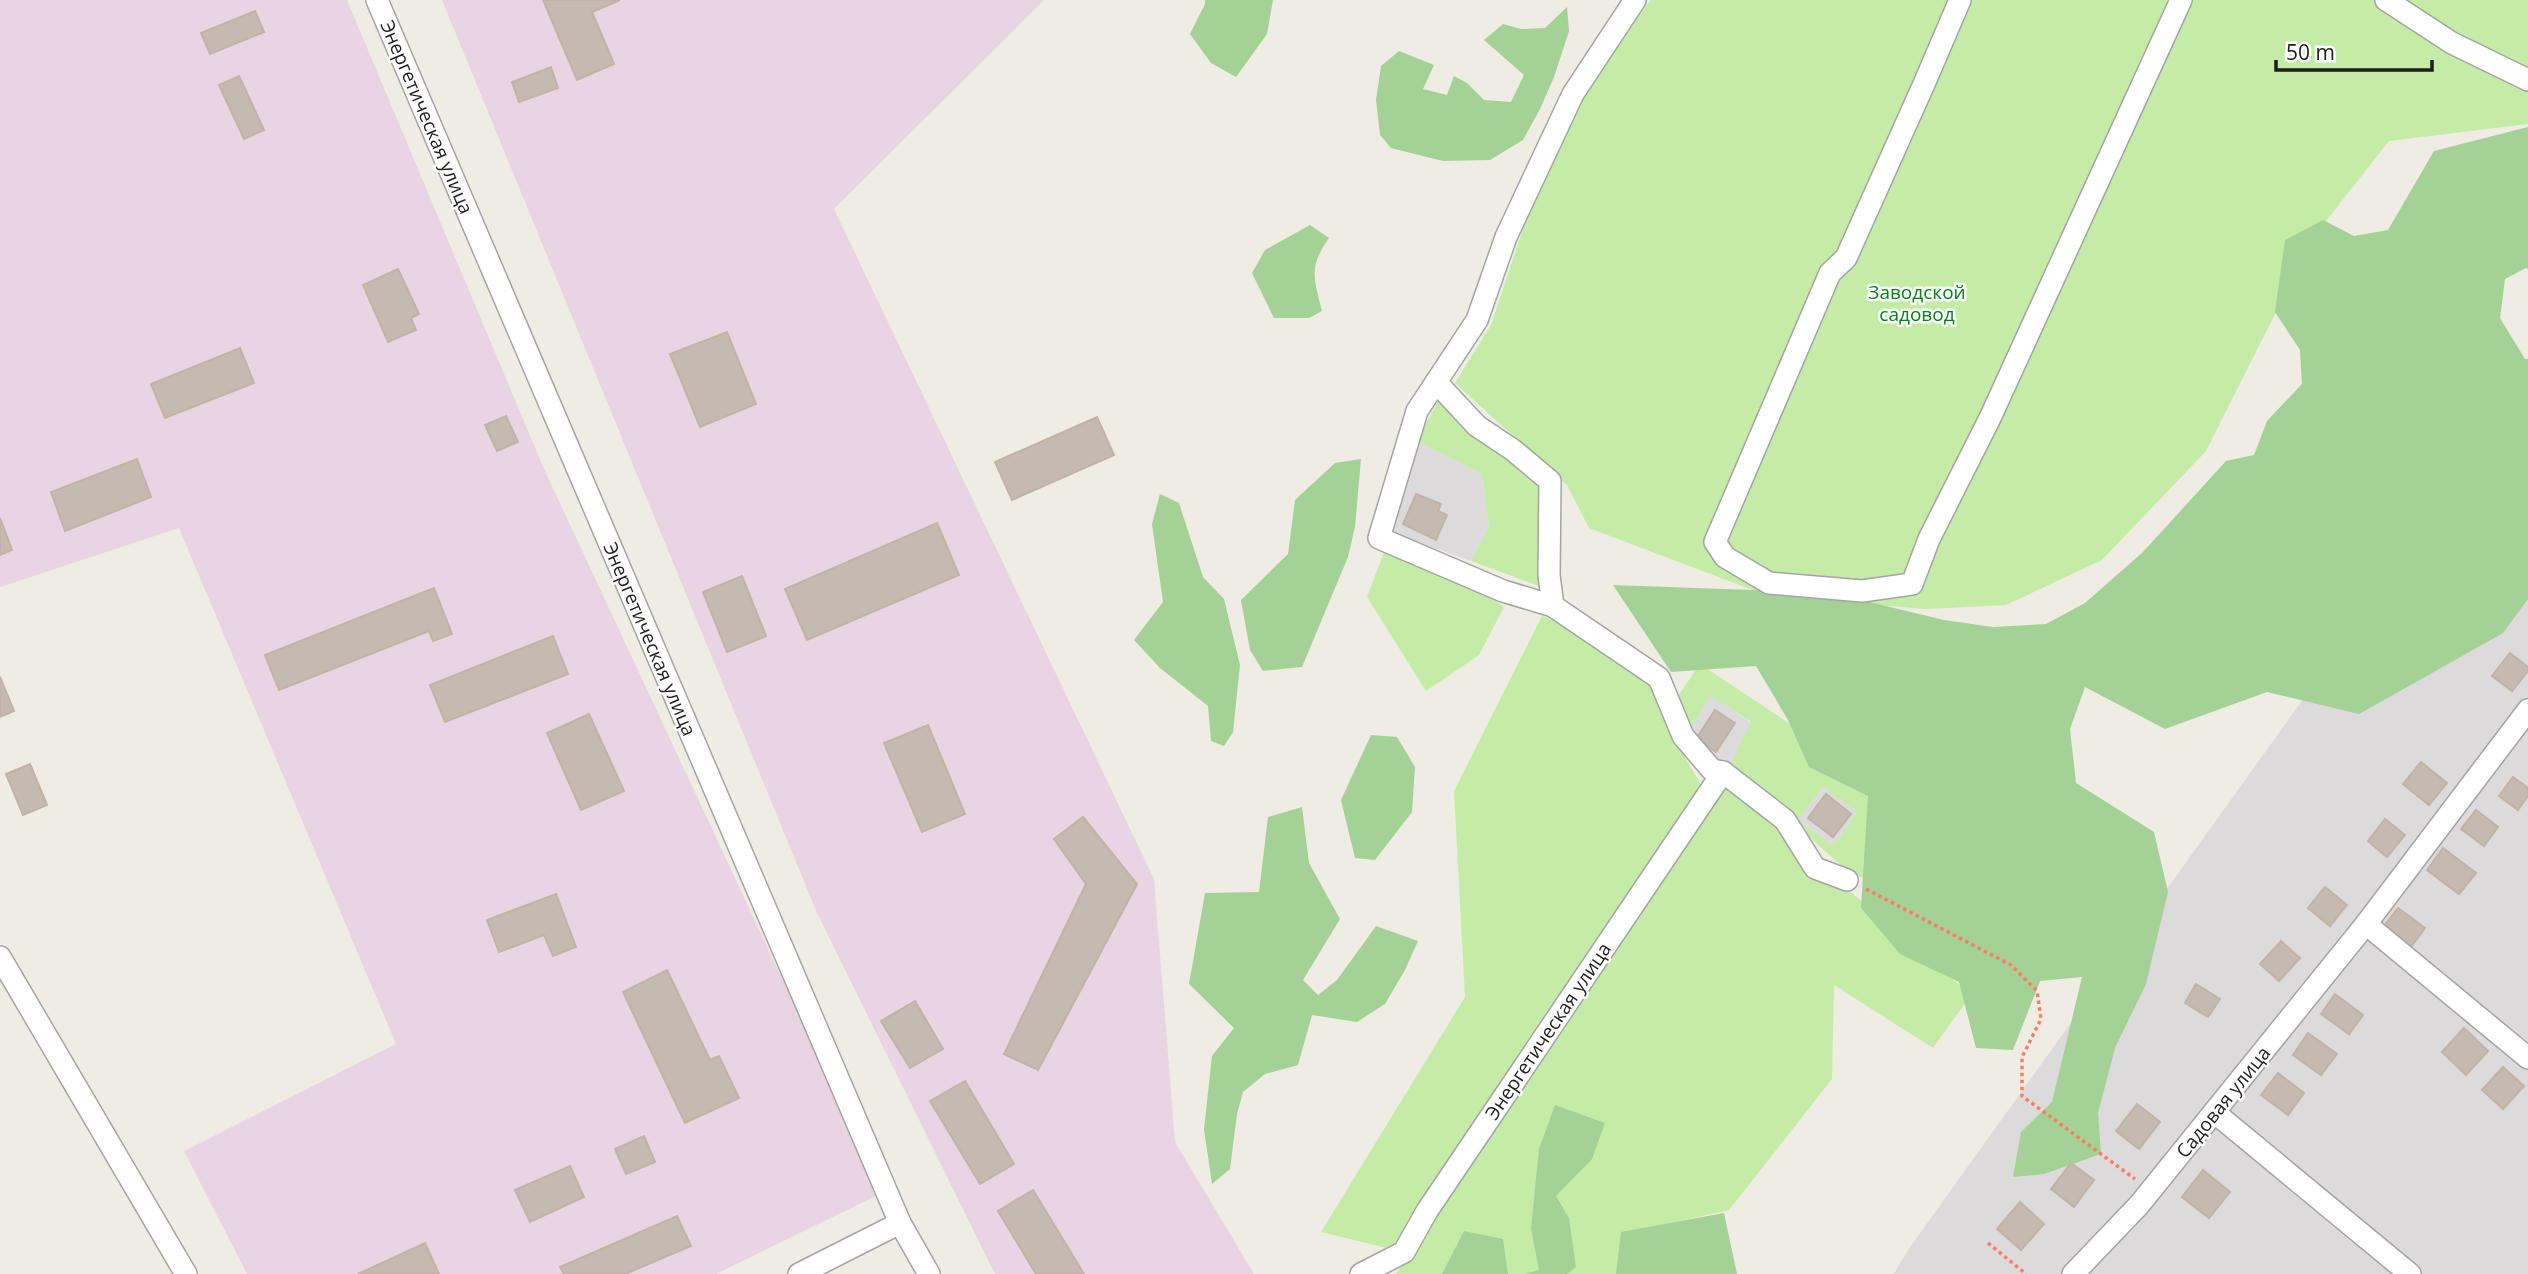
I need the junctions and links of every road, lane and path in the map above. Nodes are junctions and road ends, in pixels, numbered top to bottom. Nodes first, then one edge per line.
1 (377, 0) edge
2 (1635, 0) edge
3 (1959, 0) edge
4 (2181, 0) edge
5 (2386, 0) edge
6 (2528, 80) edge
7 (1436, 382) junction
8 (1553, 606) junction
9 (2528, 710) edge
10 (1723, 772) junction
11 (1847, 880) joint
12 (2366, 923) junction
13 (0, 957) edge
14 (2528, 1058) edge
15 (2214, 1112) junction
16 (2151, 1191) junction
17 (900, 1223) junction
18 (1988, 1243) dead end
19 (186, 1274) edge
20 (799, 1274) edge
21 (929, 1274) edge
22 (1361, 1274) edge
23 (2026, 1274) edge
24 (2073, 1274) edge
25 (2410, 1274) edge

1 - 17 street, Энергетическая улица
2 - 7 street
3 - 4 street
5 - 6 street
7 - 8 street
7 - 8 street
8 - 10 street
9 - 12 street, Садовая улица
10 - 11 street
10 - 22 street, Энергетическая улица
11 - 16 path
12 - 14 street
12 - 15 street, Садовая улица
13 - 19 street
15 - 16 street, Садовая улица
15 - 25 street
16 - 24 street, Садовая улица
17 - 20 street
17 - 21 street, Энергетическая улица
18 - 23 path

